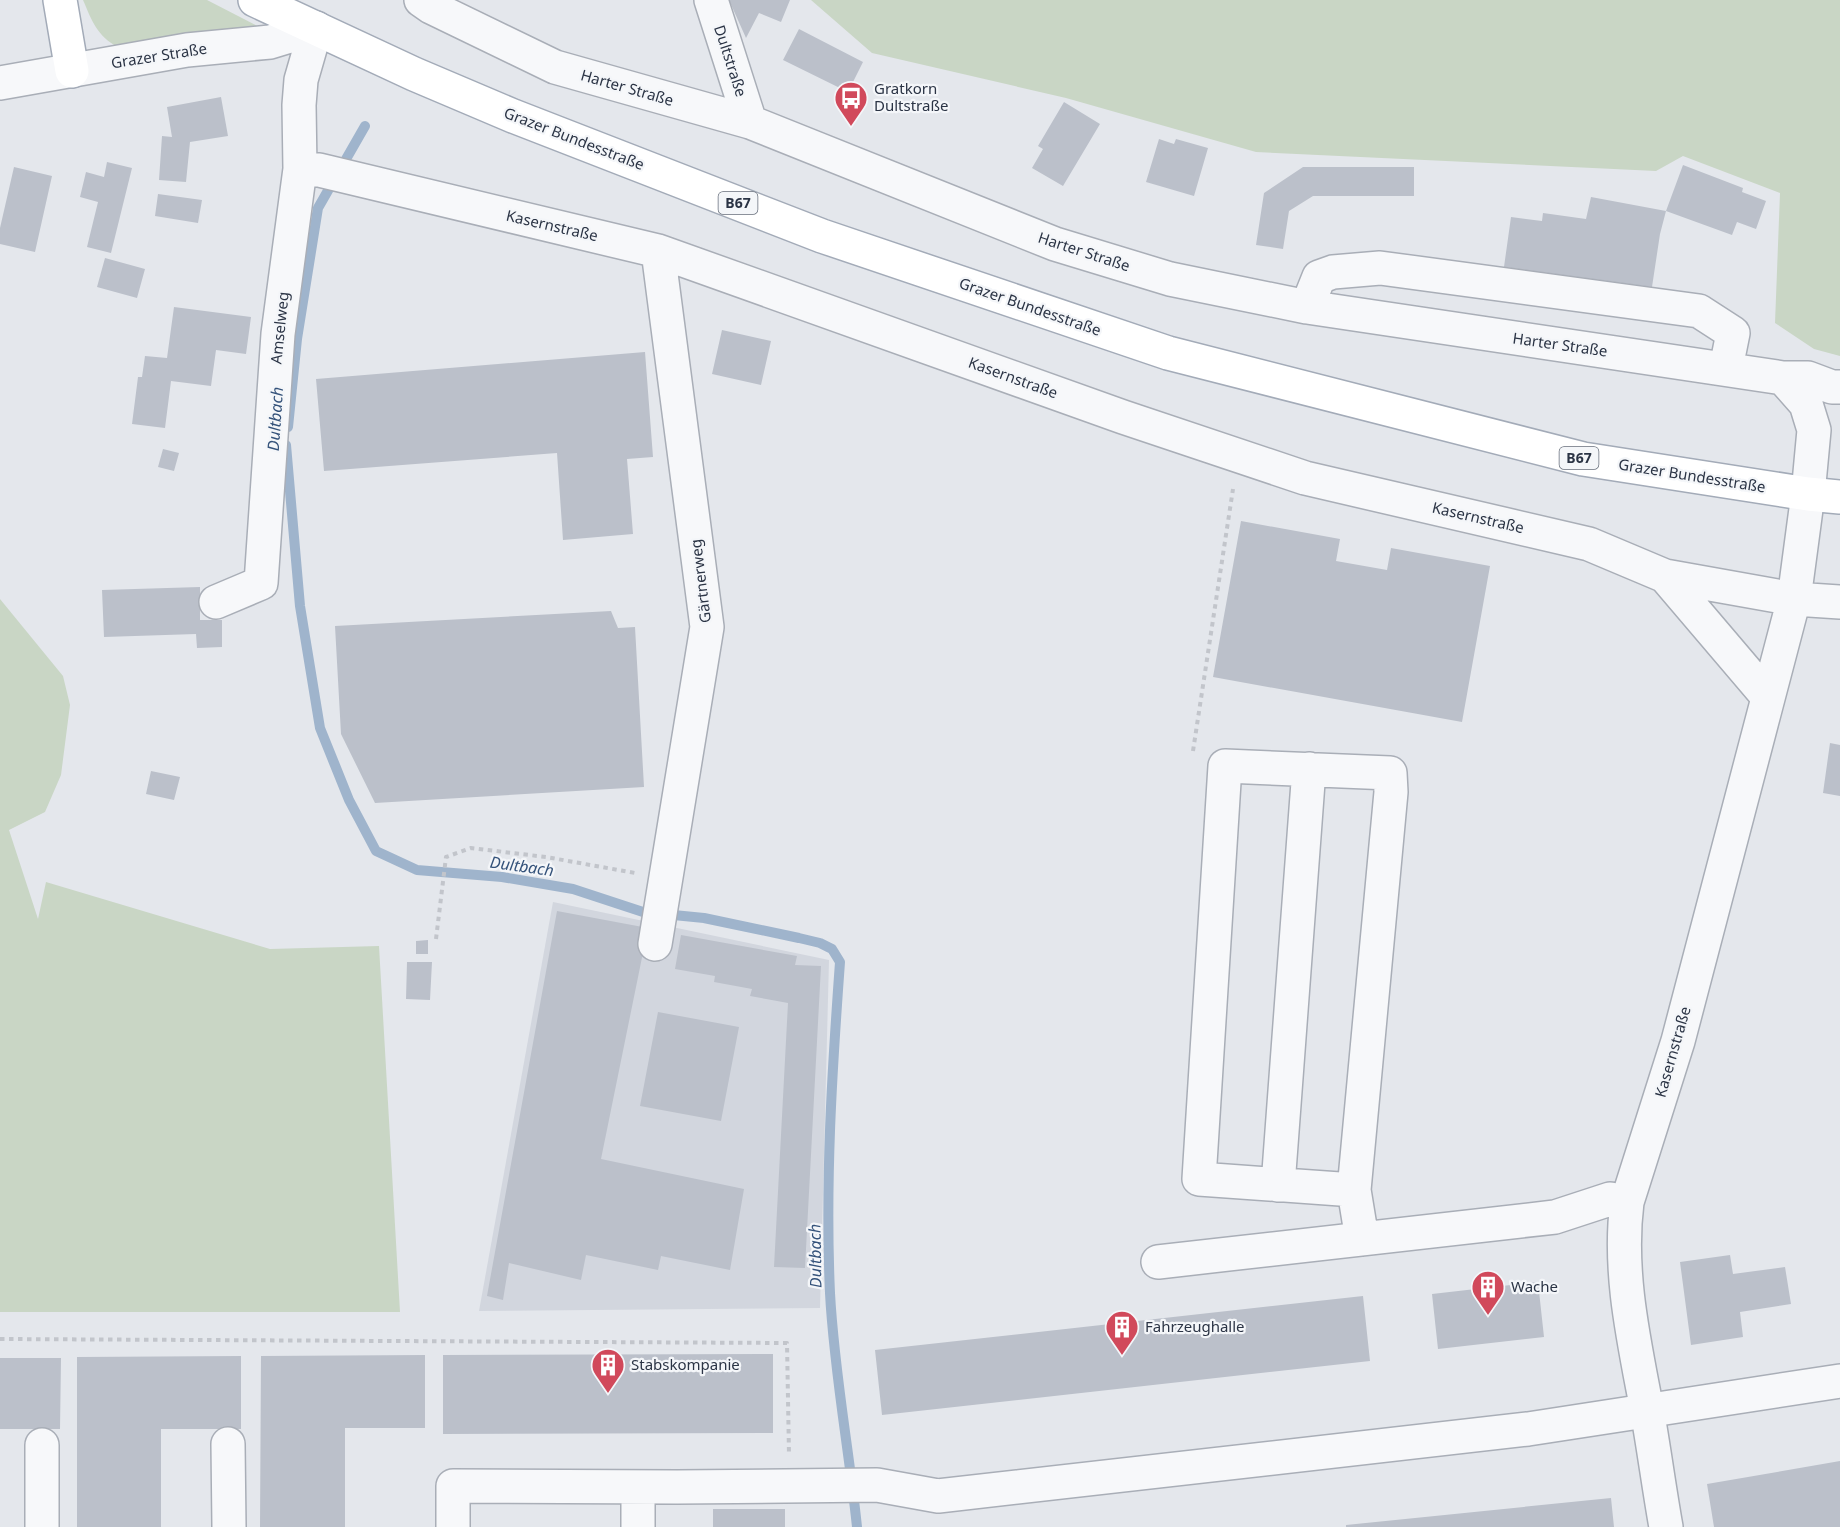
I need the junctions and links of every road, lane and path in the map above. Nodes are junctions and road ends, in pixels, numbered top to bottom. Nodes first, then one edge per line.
1 (60, 0) edge
2 (255, 0) edge
3 (422, 0) edge
4 (711, 0) edge
5 (316, 28) junction
6 (72, 71) junction
7 (0, 83) edge
8 (750, 122) junction
9 (309, 170) junction
10 (658, 251) junction
11 (1307, 307) junction
12 (1726, 368) junction
13 (1783, 378) junction
14 (1837, 390) edge
15 (1238, 455) junction
16 (1840, 478) edge
17 (1824, 495) edge
18 (1665, 576) junction
19 (1794, 599) junction
20 (216, 602) dead end
21 (1840, 603) edge
22 (1768, 697) junction
23 (1193, 752) dead end
24 (1309, 770) junction
25 (660, 915) joint
26 (436, 939) dead end
27 (1278, 1185) junction
28 (1354, 1190) junction
29 (1627, 1202) junction
30 (1362, 1239) junction
31 (1158, 1262) dead end
32 (0, 1339) edge
33 (1840, 1381) edge
34 (1647, 1411) junction
35 (228, 1444) dead end
36 (42, 1446) dead end
37 (798, 1486) junction
38 (638, 1487) junction
39 (42, 1527) edge
40 (229, 1527) edge
41 (453, 1527) edge
42 (638, 1527) edge
43 (1666, 1527) edge

1 - 6 main road
2 - 5 main road, Grazer Bundesstraße / B67
3 - 8 street, Harter Straße
4 - 8 street, Dultstraße
5 - 6 street, Grazer Straße
5 - 9 street, Amselweg
5 - 17 main road, Grazer Bundesstraße / B67
6 - 7 street, Grazer Straße
8 - 11 street, Harter Straße
9 - 10 street, Kasernstraße
9 - 20 street, Amselweg
10 - 15 street, Kasernstraße
10 - 25 street, Gärtnerweg
11 - 12 street, Harter Straße
11 - 12 street
12 - 13 street, Harter Straße
13 - 14 street, Harter Straße
13 - 17 street
15 - 18 street, Kasernstraße
15 - 23 path
16 - 17 street
17 - 19 street, Kasernstraße
18 - 19 street, Kasernstraße
18 - 22 street, Kasernstraße
19 - 21 street
19 - 22 street, Kasernstraße
22 - 29 street, Kasernstraße
24 - 27 street
24 - 27 street
24 - 28 street
25 - 26 path
27 - 28 street
28 - 30 street
29 - 30 street
29 - 34 street, Kasernstraße
30 - 31 street
32 - 37 path
33 - 34 street
34 - 37 street
34 - 43 street, Kasernstraße
35 - 40 street
36 - 39 street
37 - 38 street
38 - 41 street
38 - 42 street

